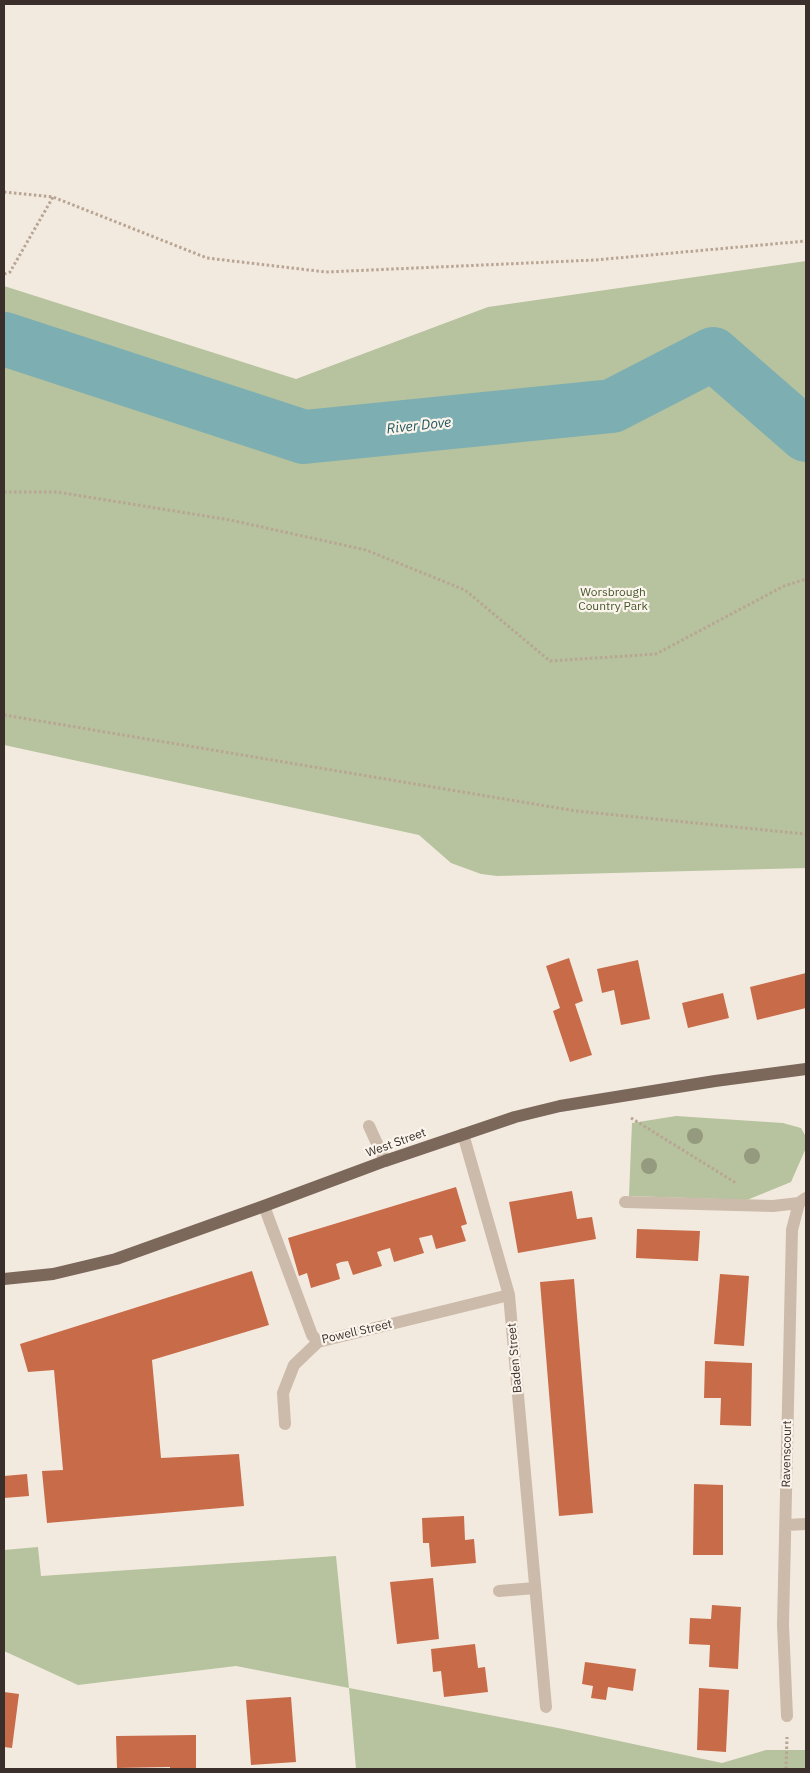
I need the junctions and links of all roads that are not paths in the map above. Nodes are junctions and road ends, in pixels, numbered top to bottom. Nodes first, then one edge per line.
1 (806, 1069) edge
2 (369, 1126) dead end
3 (463, 1134) junction
4 (385, 1161) junction
5 (802, 1200) edge
6 (625, 1202) dead end
7 (264, 1206) junction
8 (4, 1279) edge
9 (509, 1295) junction
10 (318, 1342) junction
11 (285, 1424) dead end
12 (806, 1524) edge
13 (786, 1525) junction
14 (535, 1588) junction
15 (499, 1591) dead end
16 (546, 1707) dead end
17 (787, 1716) road end

1 - 3 main road, West Street
2 - 4 street
3 - 4 main road, West Street
3 - 9 street, Baden Street
4 - 7 main road, West Street
5 - 6 street
5 - 13 street, Ravenscourt
7 - 8 main road, West Street
7 - 10 street, Powell Street
9 - 10 street, Powell Street
9 - 14 street, Baden Street
10 - 11 street
12 - 13 street
13 - 17 street, Ravenscourt
14 - 15 street
14 - 16 street, Baden Street

